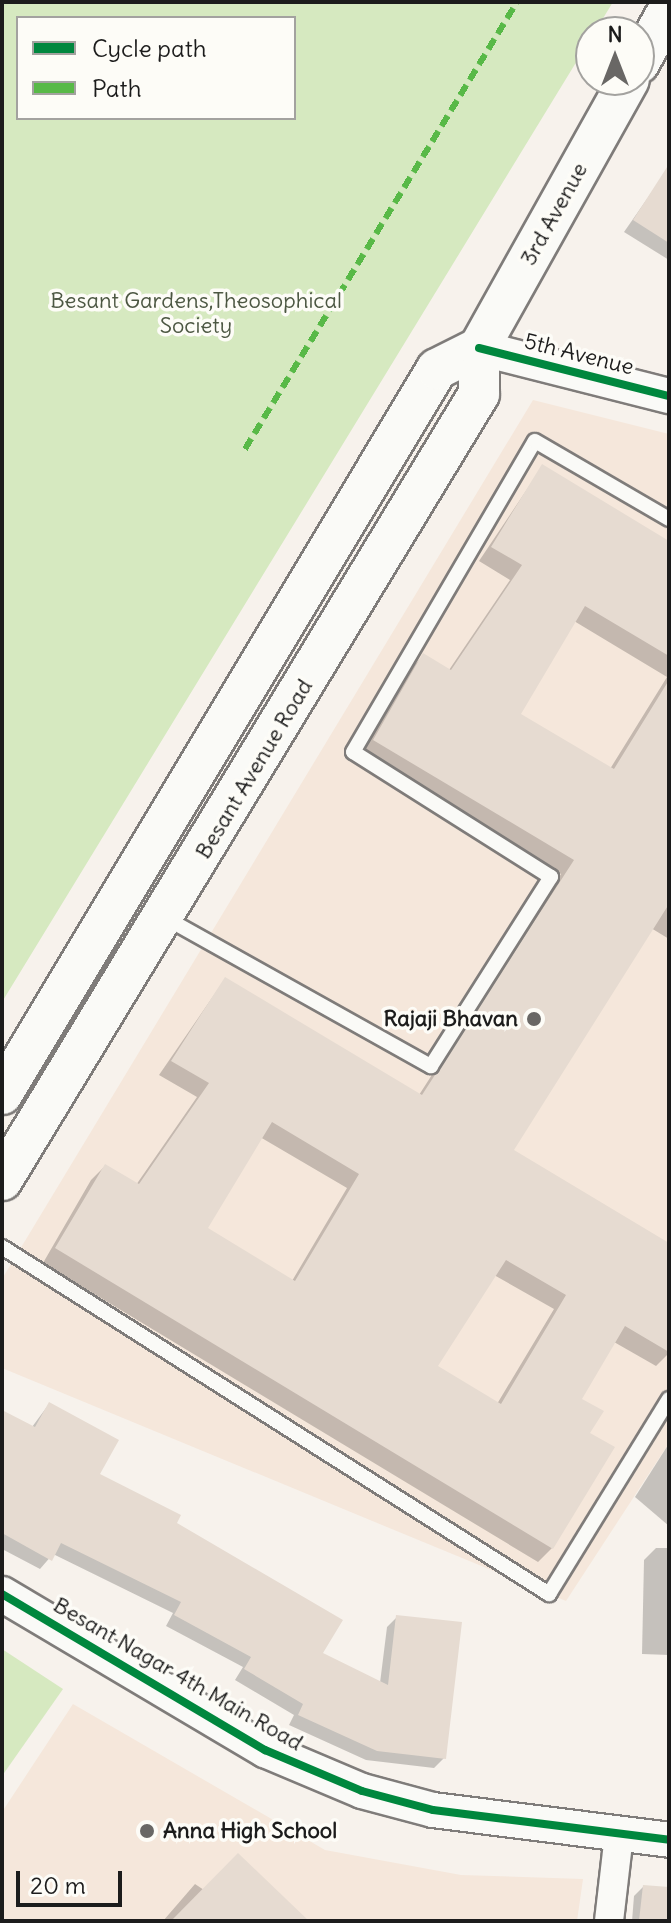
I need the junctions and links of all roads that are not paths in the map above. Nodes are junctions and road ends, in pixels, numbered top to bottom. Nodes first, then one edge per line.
1 (669, 9) edge
2 (655, 34) edge
3 (620, 96) edge
4 (479, 348) junction
5 (669, 396) edge
6 (669, 519) edge
7 (164, 917) junction
8 (2, 1094) edge
9 (2, 1180) edge
10 (2, 1247) edge
11 (669, 1399) edge
12 (2, 1594) edge
13 (619, 1835) junction
14 (669, 1840) edge
15 (609, 1921) edge

1 - 2 main road
3 - 4 main road, 3rd Avenue
4 - 5 street, 5th Avenue
4 - 7 main road, Besant Avenue Road
4 - 8 main road
6 - 7 lane
7 - 9 main road, Besant Avenue Road
10 - 11 lane
12 - 13 street, Besant Nagar 4th Main Road
13 - 14 street, Besant Nagar 4th Main Road
13 - 15 street

